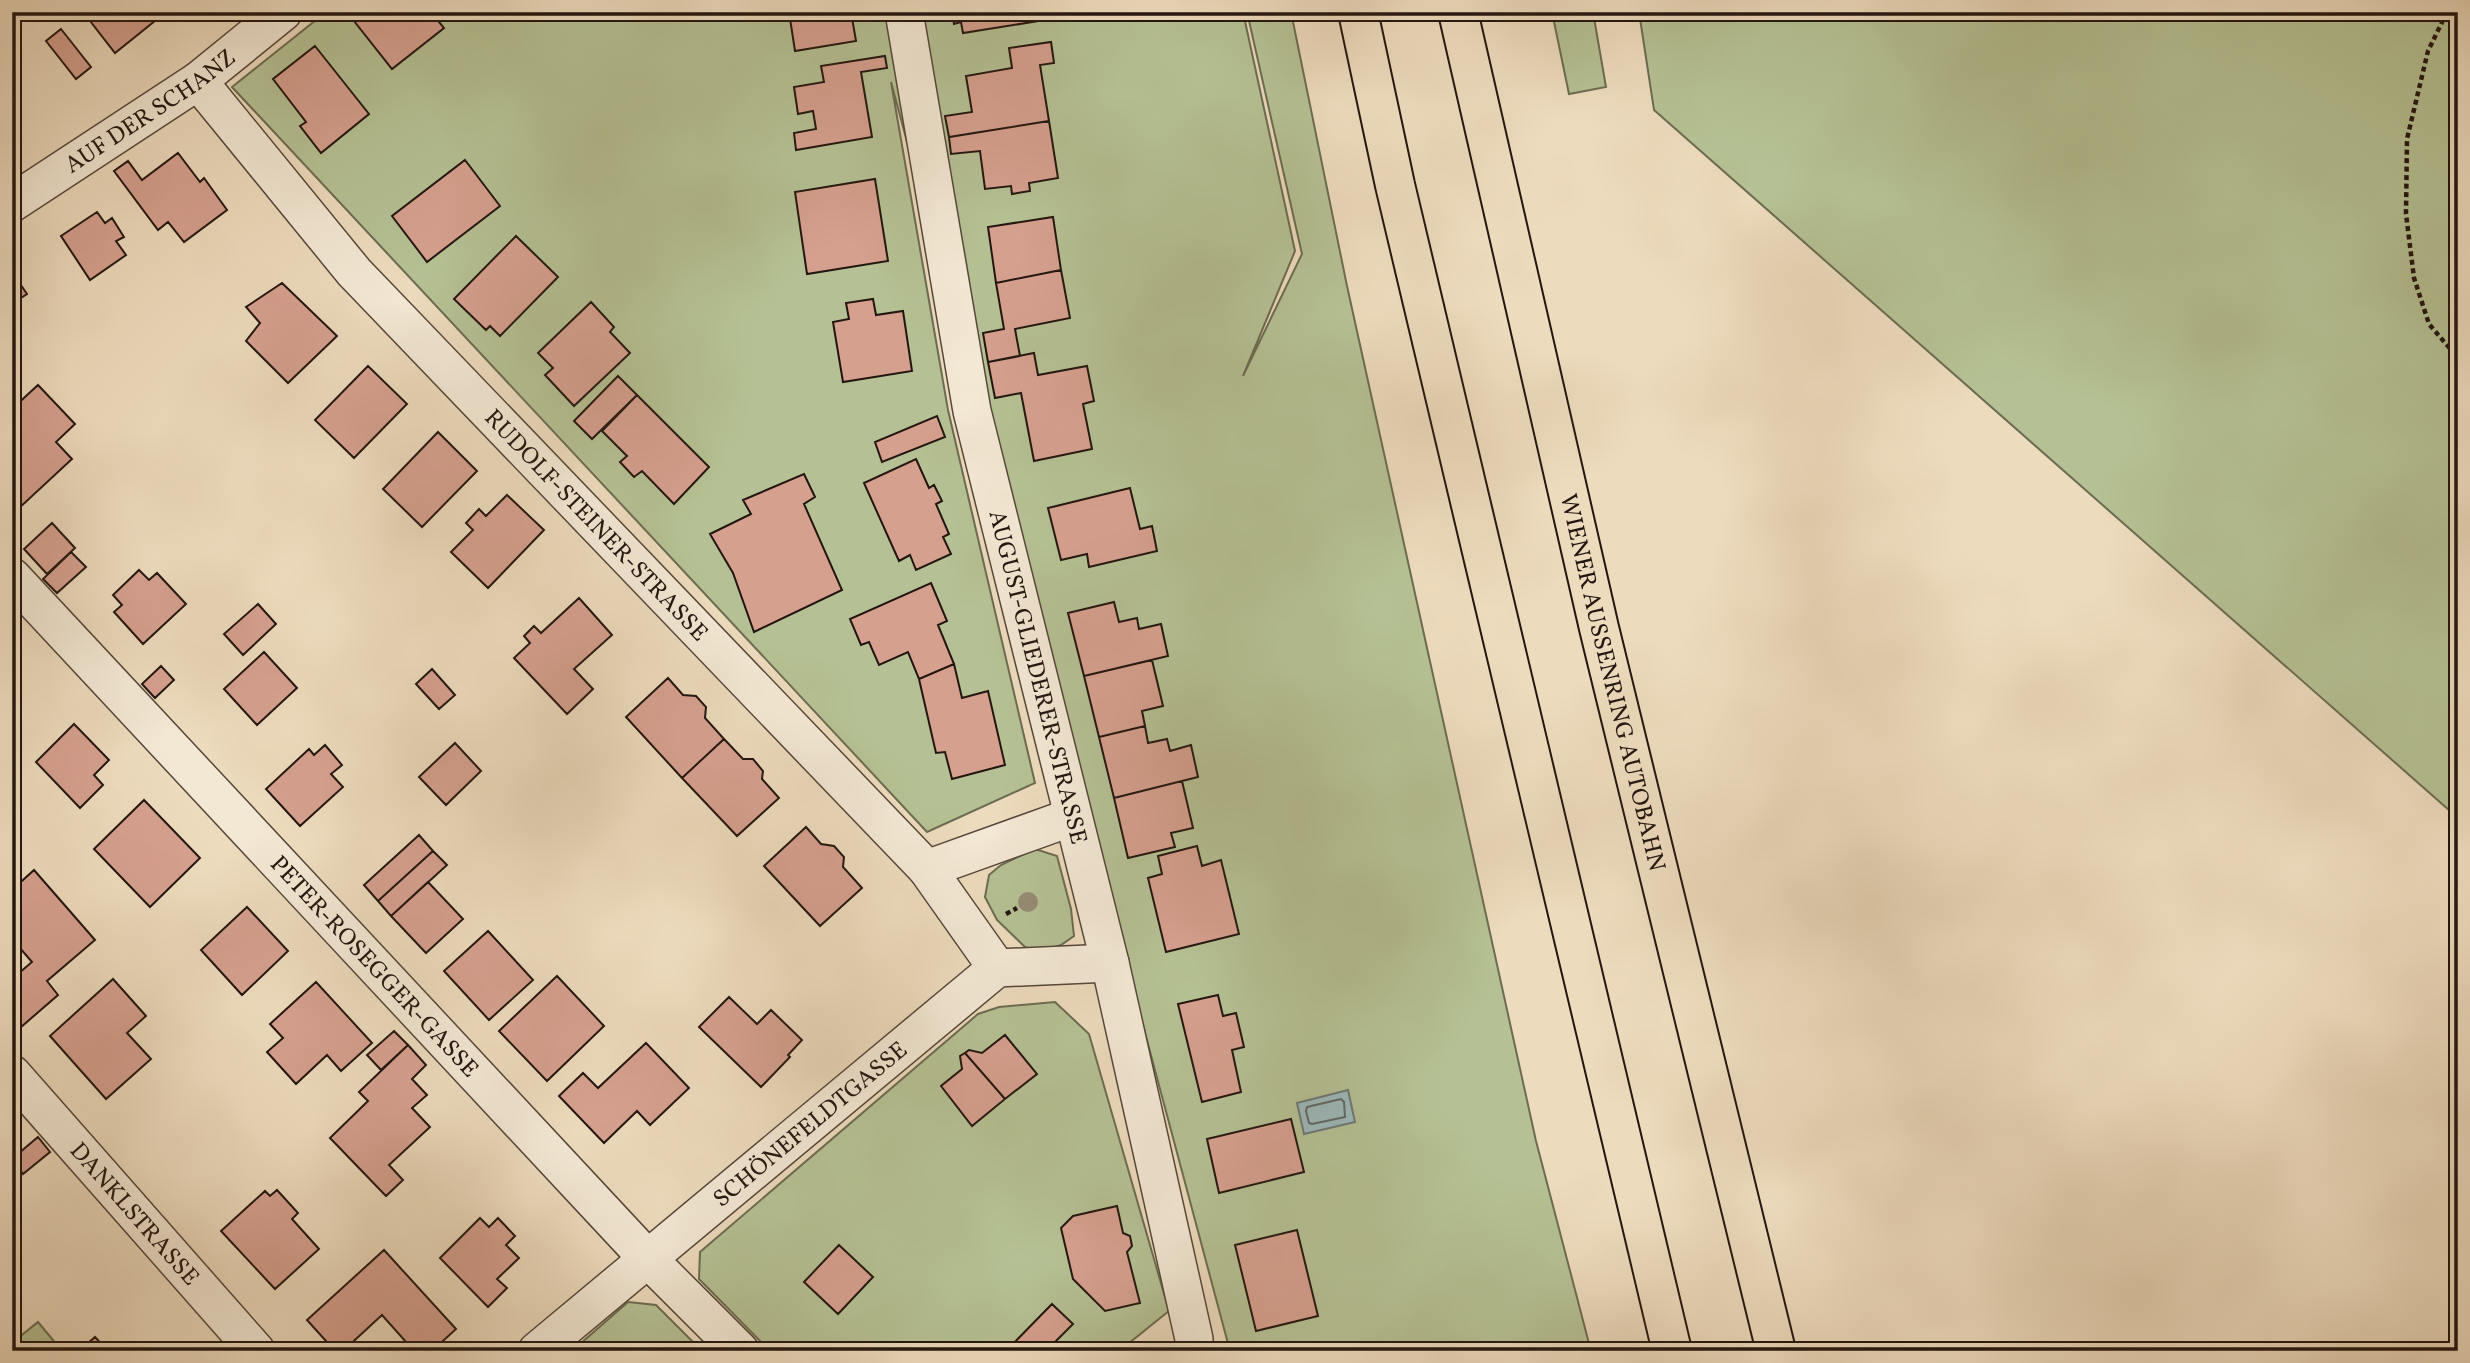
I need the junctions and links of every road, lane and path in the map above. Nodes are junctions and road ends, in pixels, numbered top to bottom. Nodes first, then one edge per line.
1 (283, 12) edge
2 (904, 12) edge
3 (1358, 12) edge
4 (1458, 12) edge
5 (2447, 12) edge
6 (198, 81) junction
7 (12, 203) edge
8 (2458, 358) edge
9 (12, 577) edge
10 (1072, 817) junction
11 (927, 869) junction
12 (1110, 963) junction
13 (997, 968) junction
14 (12, 1074) edge
15 (647, 1258) junction
16 (1194, 1339) dead end
17 (256, 1351) edge
18 (537, 1351) edge
19 (740, 1351) edge
20 (1672, 1351) edge
21 (1776, 1351) edge

1 - 6 street, AUF DER SCHANZ
2 - 10 street, AUGUST-GLIEDERER-STRASSE
3 - 20 highway
4 - 21 highway, WIENER AUSSENRING AUTOBAHN
5 - 8 path
6 - 7 street, AUF DER SCHANZ
6 - 11 street, RUDOLF-STEINER-STRASSE
9 - 15 street, PETER-ROSEGGER-GASSE
10 - 11 street
10 - 12 street, AUGUST-GLIEDERER-STRASSE
11 - 13 street, RUDOLF-STEINER-STRASSE
12 - 13 street
12 - 16 street, AUGUST-GLIEDERER-STRASSE
13 - 15 street, SCHÖNEFELDTGASSE
14 - 17 street, DANKLSTRASSE
15 - 18 street, SCHÖNEFELDTGASSE
15 - 19 street, PETER-ROSEGGER-GASSE

